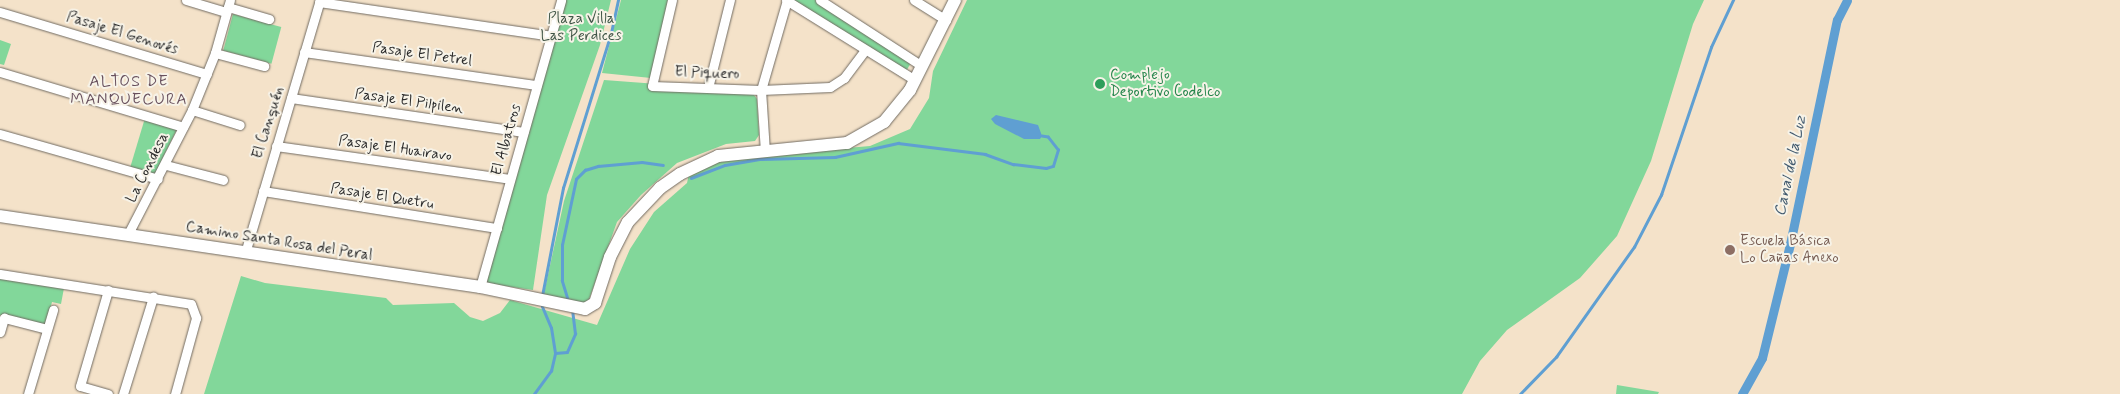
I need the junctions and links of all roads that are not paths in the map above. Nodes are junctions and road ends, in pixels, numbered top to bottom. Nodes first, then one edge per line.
1 (186, 0) edge
2 (561, 0) edge
3 (672, 0) edge
4 (730, 0) edge
5 (786, 0) edge
6 (820, 0) edge
7 (914, 0) edge
8 (955, 0) edge
9 (319, 1) edge
10 (228, 6) edge
11 (0, 12) edge
12 (270, 19) dead end
13 (946, 20) junction
14 (551, 36) junction
15 (865, 50) junction
16 (215, 52) junction
17 (304, 52) junction
18 (264, 66) dead end
19 (922, 66) junction
20 (207, 74) junction
21 (1, 76) edge
22 (915, 80) junction
23 (537, 85) junction
24 (708, 88) junction
25 (761, 90) junction
26 (290, 98) junction
27 (192, 110) junction
28 (240, 125) dead end
29 (183, 127) junction
30 (524, 132) junction
31 (0, 134) edge
32 (276, 146) junction
33 (765, 152) junction
34 (166, 165) junction
35 (158, 179) junction
36 (510, 179) junction
37 (223, 180) dead end
38 (263, 191) junction
39 (0, 216) edge
40 (497, 228) junction
41 (128, 234) junction
42 (244, 253) junction
43 (0, 274) edge
44 (480, 287) junction
45 (108, 290) junction
46 (152, 297) junction
47 (53, 310) dead end
48 (47, 329) junction
49 (0, 332) edge
50 (28, 394) edge
51 (108, 394) edge
52 (122, 394) edge
53 (175, 394) edge

1 - 10 street
2 - 14 street, El Albatros
3 - 24 street, El Piquero
4 - 24 street
5 - 15 street
5 - 25 street
6 - 19 street
7 - 13 street
8 - 13 street, Camino Santa Rosa del Peral
9 - 14 street
9 - 17 street, El Canquén
10 - 12 street
10 - 16 street, La Condesa
11 - 20 street, Pasaje El Genovés
13 - 19 street, Camino Santa Rosa del Peral
14 - 23 street, El Albatros
15 - 22 street
15 - 25 street, El Piquero
16 - 18 street
16 - 20 street, La Condesa
17 - 23 street, Pasaje El Petrel
17 - 26 street, El Canquén
19 - 22 street, Camino Santa Rosa del Peral
20 - 27 street, La Condesa
21 - 29 street
22 - 33 street, Camino Santa Rosa del Peral
23 - 30 street, El Albatros
24 - 25 street, El Piquero
25 - 33 street
26 - 30 street, Pasaje El Pilpilen
26 - 32 street, El Canquén
27 - 28 street
27 - 29 street, La Condesa
29 - 34 street, La Condesa
30 - 36 street, El Albatros
31 - 35 street
32 - 36 street, Pasaje El Huairavo
32 - 38 street, El Canquén
33 - 44 street, Camino Santa Rosa del Peral
34 - 35 street, La Condesa
34 - 37 street
35 - 41 street, La Condesa
36 - 40 street, El Albatros
38 - 40 street, Pasaje El Quetru
38 - 42 street, El Canquén
39 - 41 street, Camino Santa Rosa del Peral
40 - 44 street, El Albatros
41 - 42 street, Camino Santa Rosa del Peral
42 - 44 street, Camino Santa Rosa del Peral
43 - 45 street
45 - 46 street
45 - 51 street
46 - 52 street
46 - 53 street
47 - 48 street
48 - 49 street
48 - 50 street

